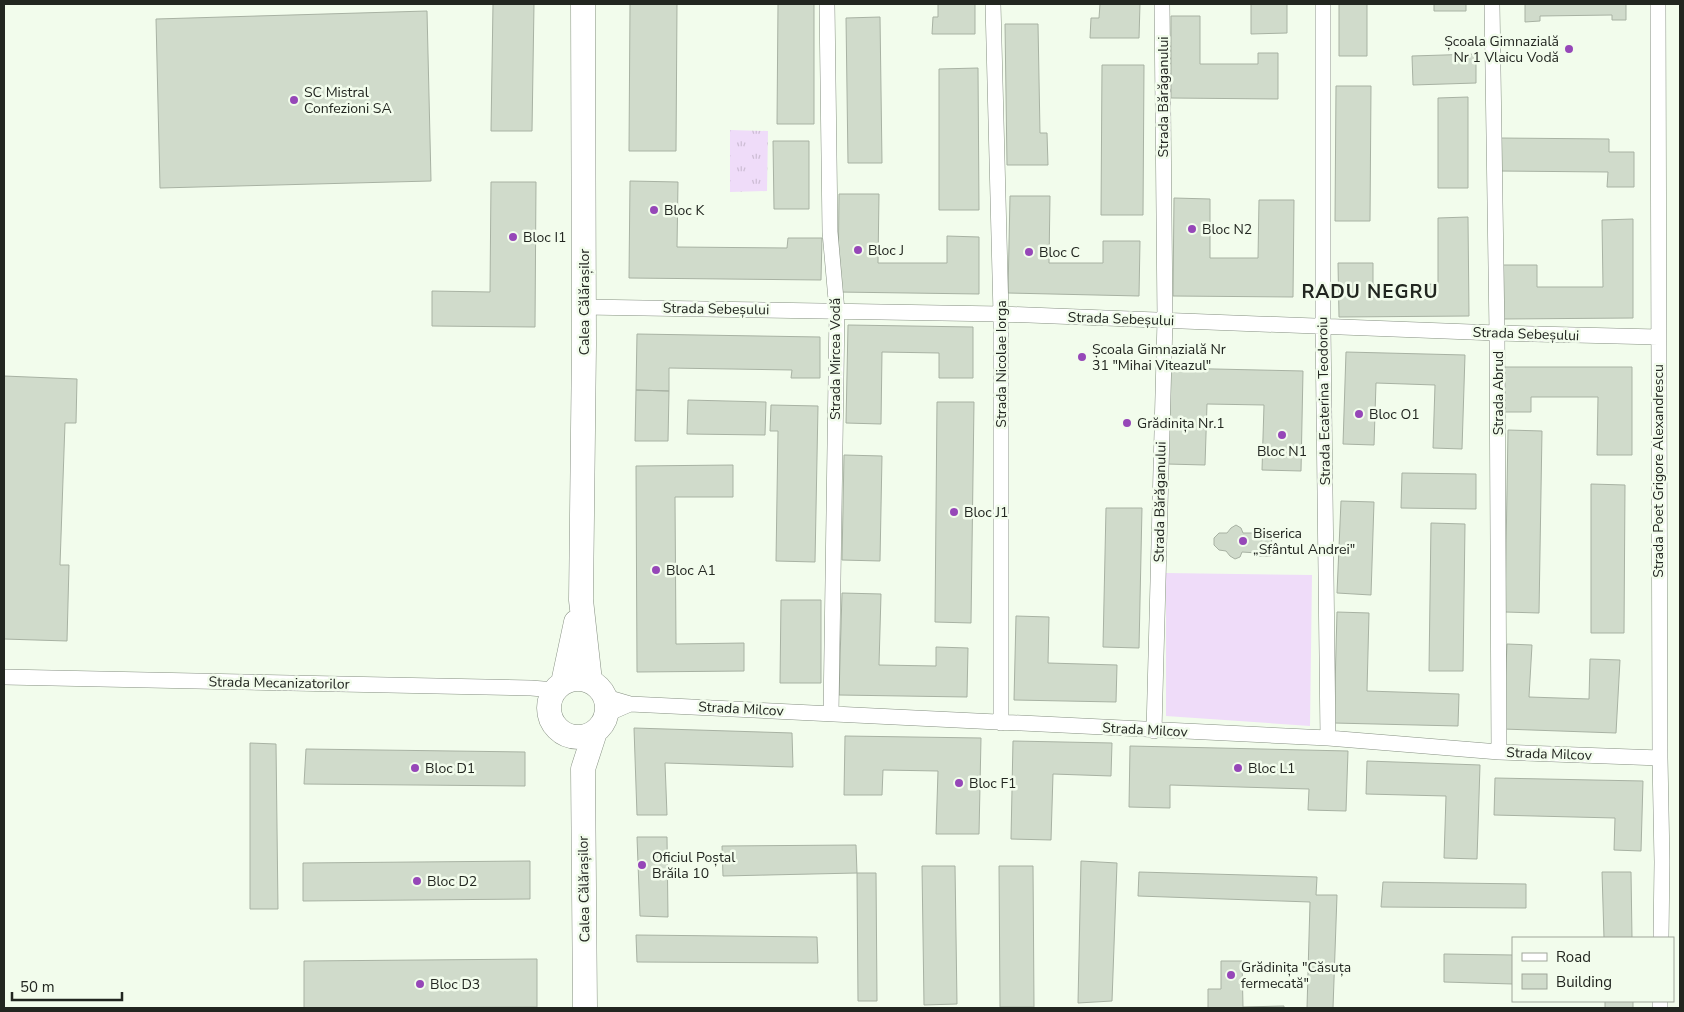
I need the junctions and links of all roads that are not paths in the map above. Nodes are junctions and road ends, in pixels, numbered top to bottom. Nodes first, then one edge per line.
1 (583, 4) edge
2 (827, 4) edge
3 (993, 4) edge
4 (1162, 4) edge
5 (1323, 4) edge
6 (1492, 4) edge
7 (1658, 4) edge
8 (584, 307) junction
9 (837, 311) junction
10 (1001, 314) junction
11 (1165, 320) junction
12 (1324, 327) junction
13 (1497, 333) junction
14 (1658, 337) junction
15 (581, 600) junction
16 (4, 677) edge
17 (559, 686) junction
18 (599, 706) junction
19 (831, 714) junction
20 (1001, 724) junction
21 (1154, 731) junction
22 (563, 733) junction
23 (1328, 738) junction
24 (1499, 752) junction
25 (1660, 758) junction
26 (583, 769) junction
27 (1661, 937) edge
28 (585, 1008) edge

1 - 8 main road, Calea Călărașilor
2 - 9 street, Strada Mircea Vodă
3 - 10 street, Strada Nicolae Iorga
4 - 11 street, Strada Bărăganului
5 - 12 street, Strada Ecaterina Teodoroiu
6 - 13 street, Strada Abrud
7 - 14 street, Strada Poet Grigore Alexandrescu
8 - 9 street, Strada Sebeșului
8 - 15 main road, Calea Călărașilor
9 - 10 street, Strada Sebeșului
9 - 19 street, Strada Mircea Vodă
10 - 11 street, Strada Sebeșului
10 - 20 street, Strada Nicolae Iorga
11 - 12 street, Strada Sebeșului
11 - 21 street, Strada Bărăganului
12 - 13 street, Strada Sebeșului
12 - 23 street, Strada Ecaterina Teodoroiu
13 - 14 street, Strada Sebeșului
13 - 24 street, Strada Abrud
14 - 25 street, Strada Poet Grigore Alexandrescu
15 - 17 main road, Calea Călărașilor
15 - 18 main road, Calea Călărașilor
16 - 17 street, Strada Mecanizatorilor
17 - 18 main road
17 - 22 main road
18 - 19 street, Strada Milcov
18 - 22 main road
18 - 26 main road, Calea Călărașilor
19 - 20 street, Strada Milcov
20 - 21 street, Strada Milcov
21 - 23 street, Strada Milcov
22 - 26 main road, Calea Călărașilor
23 - 24 street, Strada Milcov
24 - 25 street, Strada Milcov
25 - 27 street, Strada Poet Grigore Alexandrescu
26 - 28 main road, Calea Călărașilor

